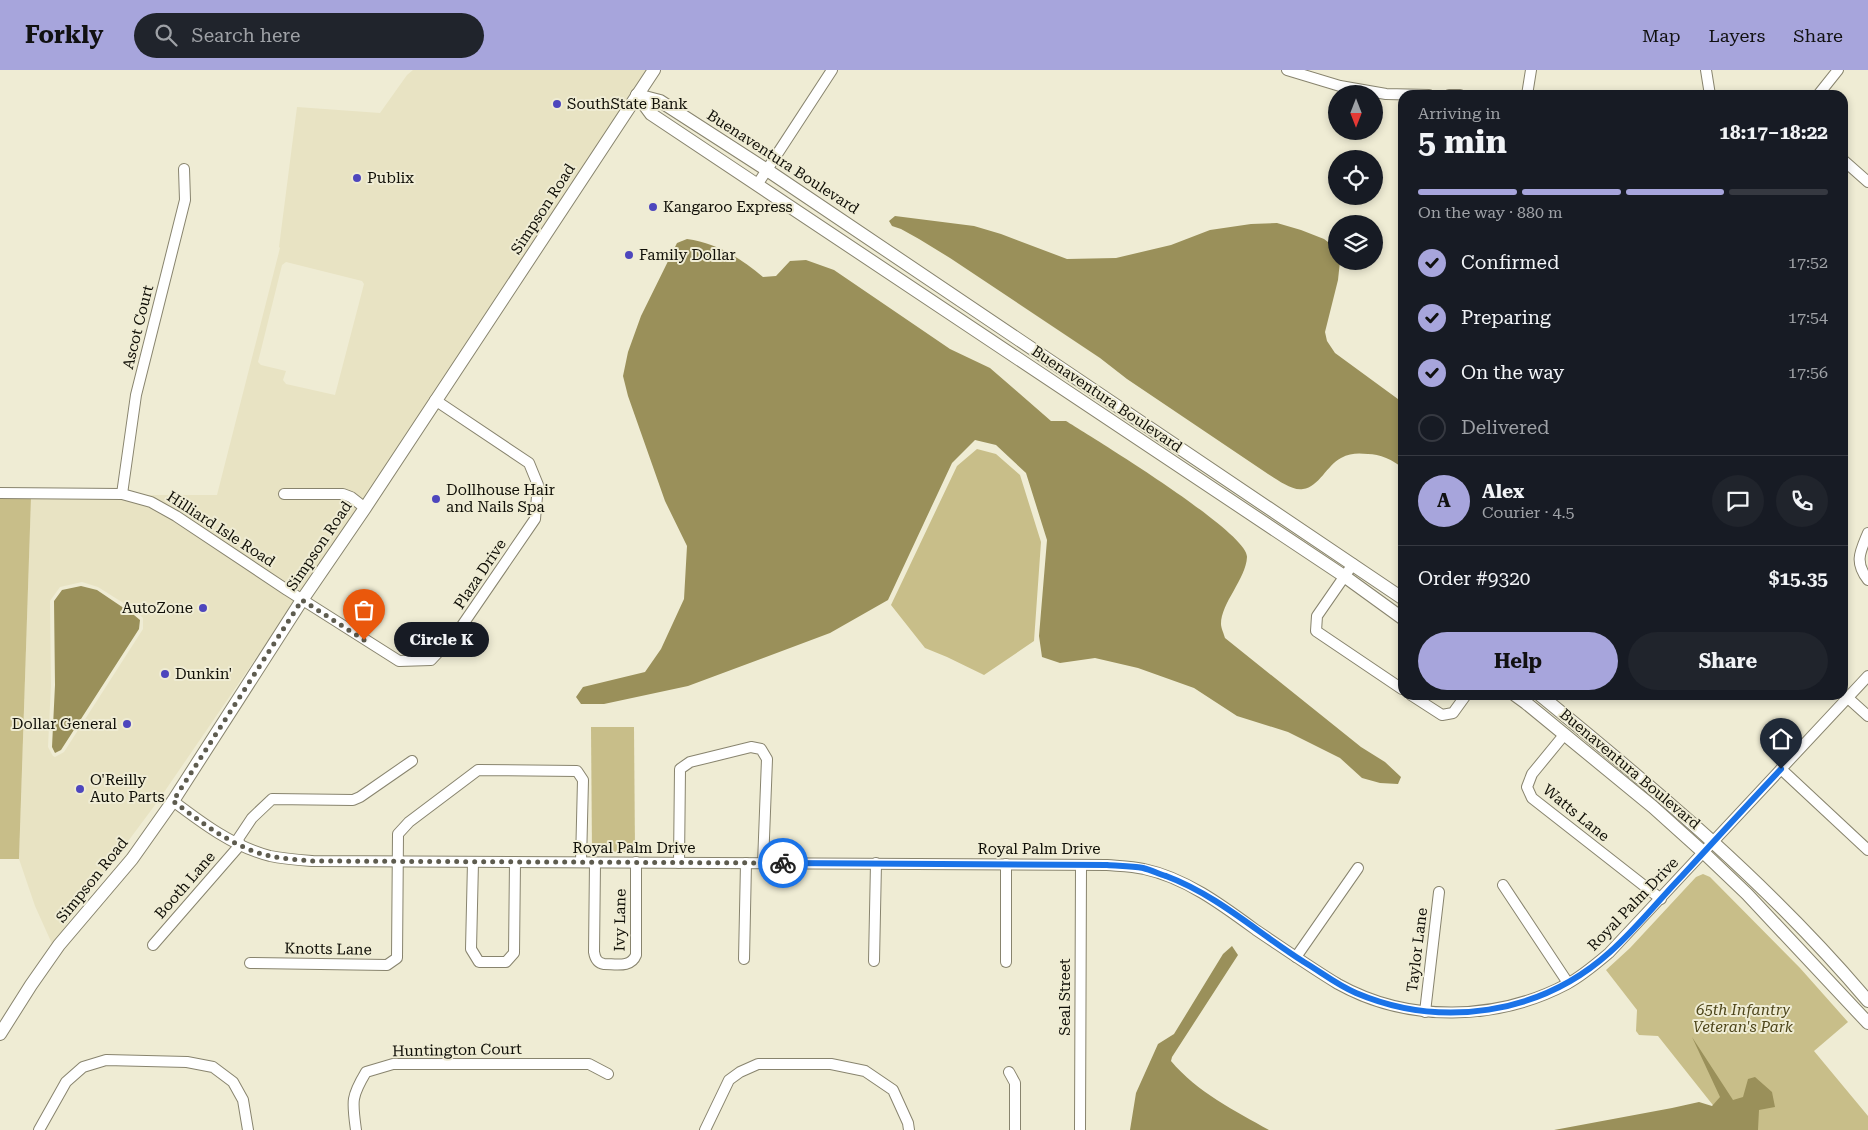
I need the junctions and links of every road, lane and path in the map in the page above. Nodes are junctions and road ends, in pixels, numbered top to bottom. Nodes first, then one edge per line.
1 (654, 70) edge
2 (832, 70) edge
3 (1287, 70) edge
4 (1531, 70) edge
5 (1706, 70) edge
6 (1835, 71) edge
7 (1528, 90) edge
8 (1709, 90) edge
9 (1822, 90) edge
10 (1398, 94) edge
11 (637, 95) junction
12 (1848, 164) edge
13 (184, 169) dead end
14 (767, 170) junction
15 (1868, 182) edge
16 (757, 185) junction
17 (435, 400) junction
18 (0, 493) edge
19 (122, 494) junction
20 (284, 494) dead end
21 (365, 508) junction
22 (1868, 533) edge
23 (1335, 552) junction
24 (1353, 564) junction
25 (1327, 565) junction
26 (1344, 576) junction
27 (1868, 580) edge
28 (1398, 595) edge
29 (302, 600) junction
30 (1398, 615) edge
31 (1868, 676) edge
32 (1398, 686) edge
33 (1848, 698) joint
34 (1419, 700) edge
35 (1463, 700) edge
36 (1530, 700) edge
37 (1546, 700) edge
38 (1846, 700) edge
39 (1868, 716) edge
40 (1564, 735) junction
41 (412, 762) dead end
42 (1781, 769) junction
43 (173, 801) junction
44 (1714, 841) junction
45 (240, 845) junction
46 (1868, 850) edge
47 (1703, 852) junction
48 (398, 862) junction
49 (473, 862) junction
50 (515, 862) junction
51 (581, 862) junction
52 (636, 862) junction
53 (595, 863) junction
54 (679, 863) junction
55 (746, 863) junction
56 (876, 863) junction
57 (763, 864) junction
58 (1006, 864) junction
59 (1081, 865) junction
60 (1358, 868) dead end
61 (1503, 885) dead end
62 (1439, 892) dead end
63 (1661, 899) junction
64 (153, 945) dead end
65 (1296, 957) junction
66 (744, 958) dead end
67 (874, 961) dead end
68 (1006, 962) dead end
69 (250, 963) dead end
70 (1568, 983) junction
71 (1868, 1001) edge
72 (1425, 1012) junction
73 (1868, 1023) edge
74 (0, 1034) edge
75 (1009, 1072) dead end
76 (608, 1074) dead end
77 (39, 1130) edge
78 (248, 1130) edge
79 (356, 1130) edge
80 (705, 1130) edge
81 (909, 1130) edge
82 (1015, 1130) edge
83 (1080, 1130) edge

1 - 11 main road, Simpson Road
2 - 14 street
3 - 10 street
4 - 7 street
5 - 8 street
6 - 9 street
11 - 14 main road, Buenaventura Boulevard
11 - 16 main road, Buenaventura Boulevard
11 - 17 main road, Simpson Road
12 - 15 street
13 - 19 street, Ascot Court
14 - 16 street
14 - 23 main road, Buenaventura Boulevard
16 - 25 main road, Buenaventura Boulevard
17 - 21 main road, Simpson Road
17 - 29 street, Plaza Drive
18 - 19 street, Hilliard Isle Road
19 - 29 street, Hilliard Isle Road
20 - 21 street
21 - 29 main road, Simpson Road
22 - 27 street
23 - 24 main road, Buenaventura Boulevard
23 - 25 street
24 - 26 street
24 - 28 main road, Buenaventura Boulevard
25 - 26 main road, Buenaventura Boulevard
26 - 30 main road, Buenaventura Boulevard
26 - 32 street
29 - 43 main road, Simpson Road
31 - 33 street, Royal Palm Drive
33 - 39 street
34 - 35 street
36 - 40 main road, Buenaventura Boulevard
37 - 44 main road, Buenaventura Boulevard
38 - 42 street, Royal Palm Drive
40 - 47 main road, Buenaventura Boulevard
40 - 63 street, Watts Lane
41 - 45 street, Booth Lane
42 - 44 street, Royal Palm Drive
42 - 46 street
43 - 45 street, Royal Palm Drive
43 - 74 main road, Simpson Road
44 - 47 street, Royal Palm Drive
44 - 71 main road, Buenaventura Boulevard
45 - 48 street, Royal Palm Drive
45 - 64 street, Booth Lane
47 - 63 street, Royal Palm Drive
47 - 73 main road, Buenaventura Boulevard
48 - 49 street, Royal Palm Drive
48 - 51 street
48 - 69 street, Knotts Lane
49 - 50 street, Royal Palm Drive
49 - 50 street
50 - 51 street, Royal Palm Drive
51 - 53 street, Royal Palm Drive
52 - 53 street, Royal Palm Drive
52 - 53 street, Ivy Lane
52 - 54 street, Royal Palm Drive
54 - 55 street, Royal Palm Drive
54 - 57 street
55 - 57 street, Royal Palm Drive
55 - 66 street
56 - 57 street, Royal Palm Drive
56 - 58 street, Royal Palm Drive
56 - 67 street
58 - 59 street, Royal Palm Drive
58 - 68 street
59 - 65 street, Royal Palm Drive
59 - 83 street, Seal Street
60 - 65 street
61 - 70 street
62 - 72 street, Taylor Lane
63 - 70 street, Royal Palm Drive
65 - 72 street, Royal Palm Drive
70 - 72 street, Royal Palm Drive
75 - 82 street
76 - 79 street, Huntington Court
77 - 78 street
80 - 81 street

